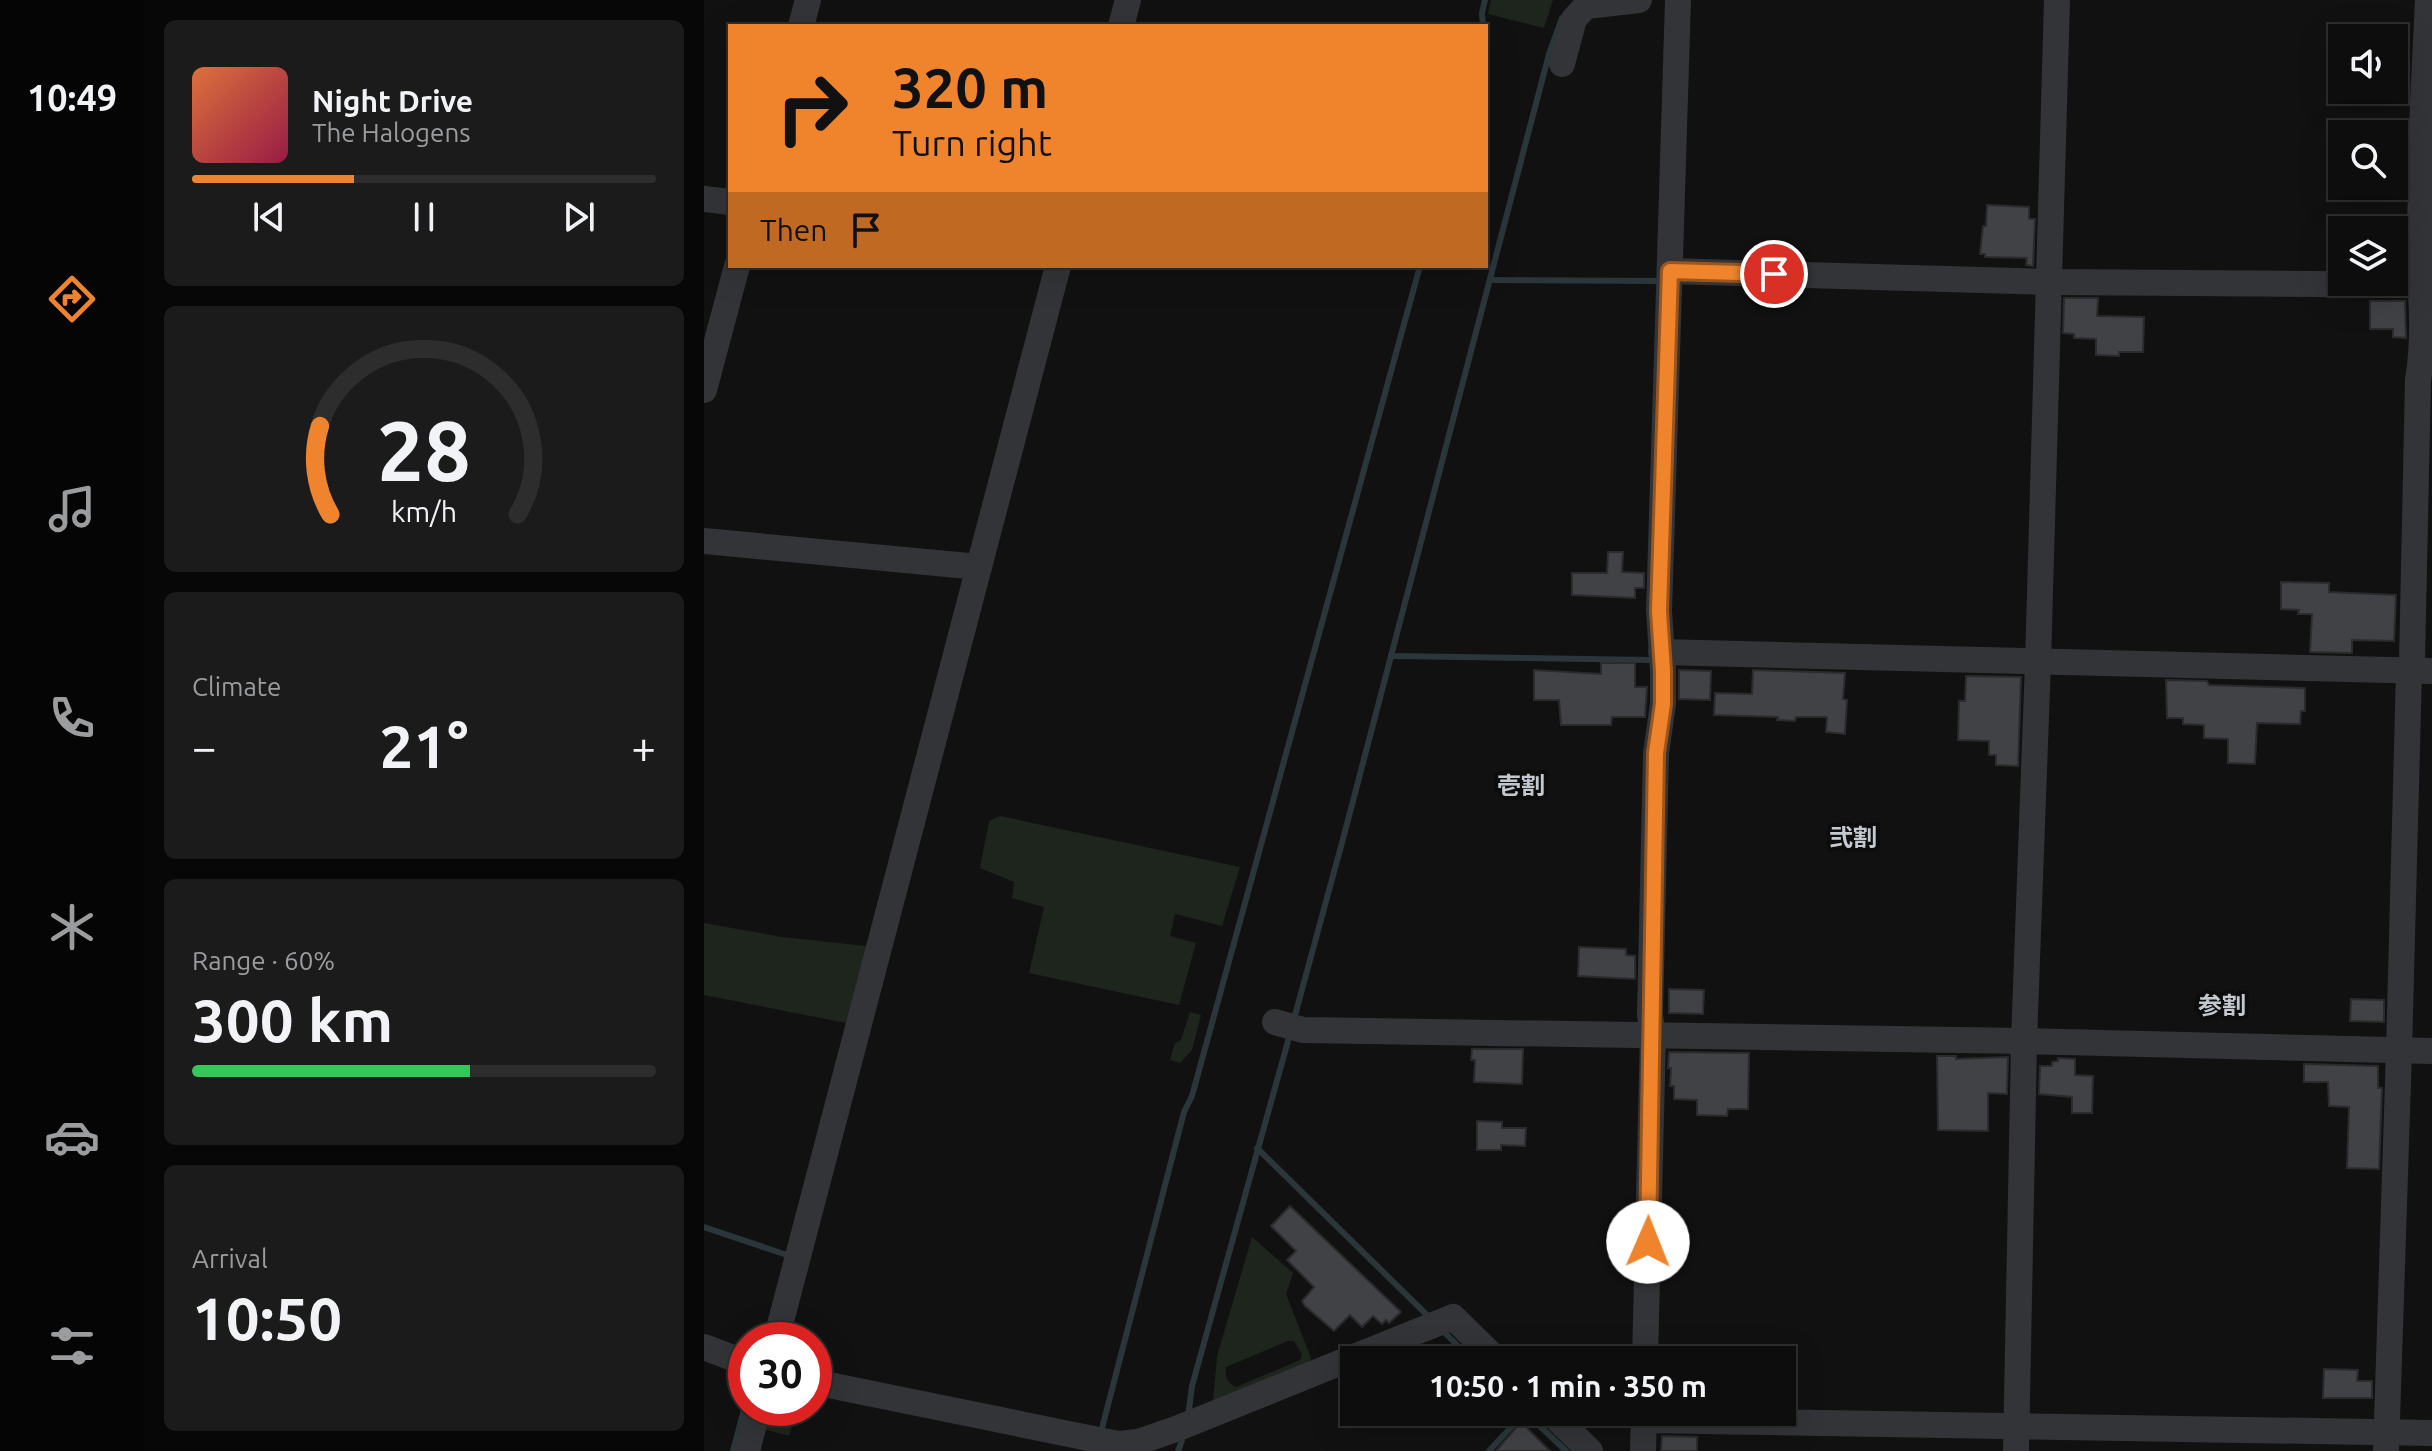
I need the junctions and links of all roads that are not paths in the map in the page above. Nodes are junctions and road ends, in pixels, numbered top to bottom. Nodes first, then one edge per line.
1 (808, 0) edge
2 (1128, 0) edge
3 (1639, 0) edge
4 (1678, 0) edge
5 (2057, 0) edge
6 (2428, 0) edge
7 (802, 24) edge
8 (1122, 24) edge
9 (1562, 64) dead end
10 (704, 199) edge
11 (728, 202) edge
12 (736, 268) edge
13 (1057, 268) edge
14 (1676, 271) junction
15 (2049, 282) junction
16 (2424, 290) edge
17 (704, 390) edge
18 (704, 541) edge
19 (972, 567) junction
20 (1669, 652) junction
21 (2038, 662) junction
22 (2420, 671) edge
23 (1286, 1026) dead end
24 (1653, 1035) junction
25 (2024, 1048) junction
26 (2399, 1051) junction
27 (2432, 1051) edge
28 (781, 1322) edge
29 (1379, 1346) edge
30 (1483, 1346) edge
31 (1645, 1346) edge
32 (704, 1347) edge
33 (728, 1356) edge
34 (1340, 1362) edge
35 (832, 1386) edge
36 (1796, 1424) edge
37 (753, 1426) edge
38 (1564, 1426) edge
39 (1646, 1426) edge
40 (2018, 1433) edge
41 (2432, 1433) edge
42 (2391, 1437) edge
43 (747, 1451) edge
44 (1590, 1451) edge
45 (1643, 1451) edge

1 - 7 street
2 - 8 street
3 - 9 street
4 - 14 street
5 - 15 street
6 - 16 street
10 - 11 street
12 - 17 street
13 - 19 street
14 - 15 street
14 - 20 street
15 - 16 street
15 - 21 street
16 - 22 street
18 - 19 street
19 - 28 street
20 - 21 street
20 - 24 street
21 - 22 street
21 - 25 street
22 - 26 street
23 - 24 street
24 - 25 street
24 - 31 street
25 - 26 street
25 - 40 street
26 - 27 street
26 - 42 street
29 - 30 street
32 - 33 street
34 - 35 street
36 - 40 street
37 - 43 street
38 - 44 street
39 - 45 street
40 - 42 street
41 - 42 street

